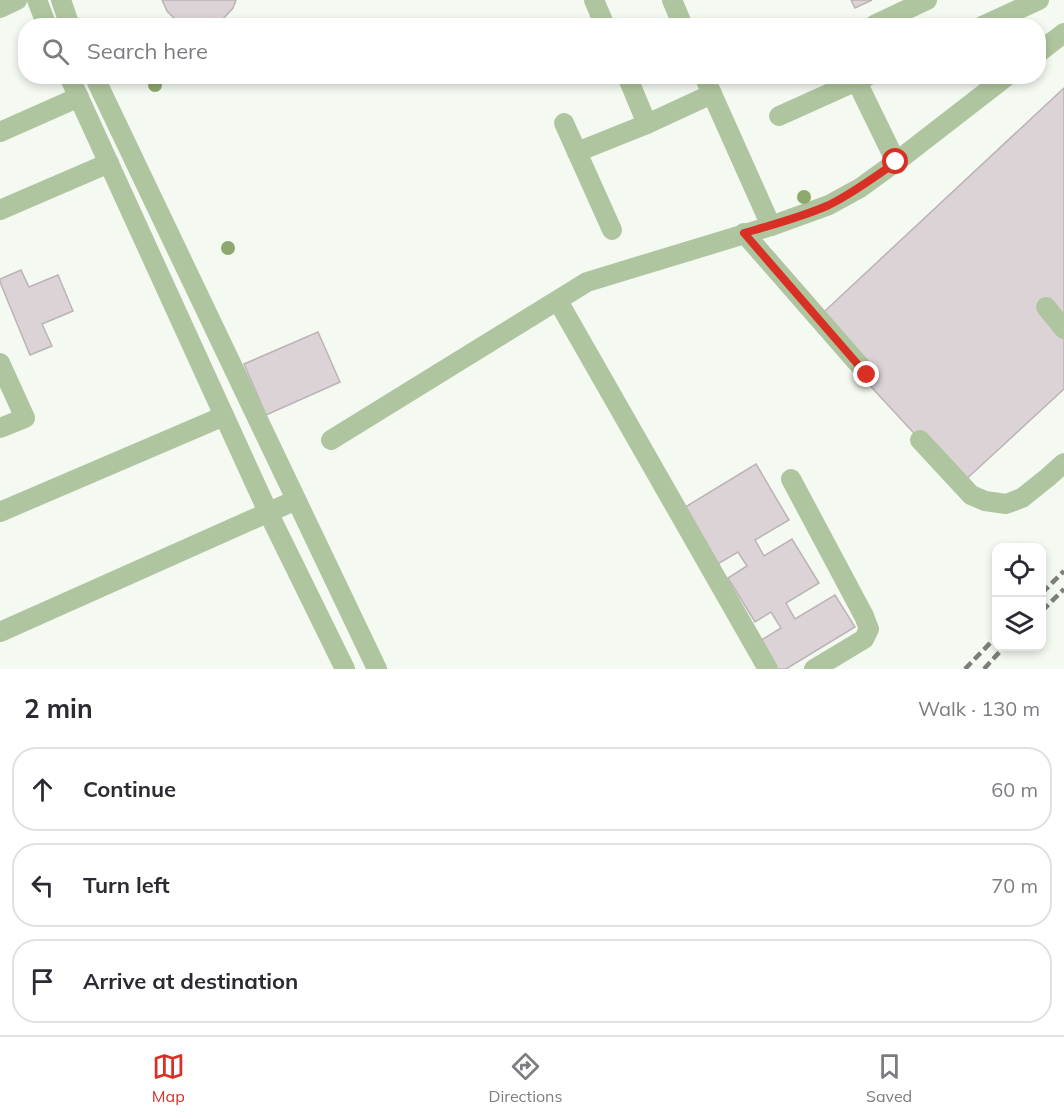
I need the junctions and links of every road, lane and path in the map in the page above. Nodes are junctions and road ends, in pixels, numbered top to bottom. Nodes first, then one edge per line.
1 (17, 0) edge
2 (37, 0) edge
3 (61, 0) edge
4 (594, 0) edge
5 (672, 0) edge
6 (927, 0) edge
7 (1039, 0) edge
8 (0, 8) edge
9 (44, 18) edge
10 (67, 18) edge
11 (602, 18) edge
12 (680, 18) edge
13 (889, 18) edge
14 (1000, 18) edge
15 (1064, 33) edge
16 (1046, 47) edge
17 (73, 84) edge
18 (98, 84) edge
19 (630, 84) edge
20 (851, 84) edge
21 (864, 84) edge
22 (997, 84) edge
23 (708, 85) edge
24 (79, 97) junction
25 (779, 116) dead end
26 (564, 123) dead end
27 (647, 124) junction
28 (120, 130) junction
29 (0, 132) edge
30 (99, 141) junction
31 (577, 152) junction
32 (109, 162) junction
33 (896, 162) junction
34 (0, 210) edge
35 (771, 226) junction
36 (612, 230) dead end
37 (744, 233) junction
38 (558, 301) junction
39 (1046, 307) dead end
40 (1064, 329) edge
41 (0, 363) edge
42 (867, 375) dead end
43 (224, 416) junction
44 (0, 428) edge
45 (920, 440) dead end
46 (331, 441) dead end
47 (1064, 463) edge
48 (791, 479) dead end
49 (296, 500) junction
50 (0, 512) edge
51 (268, 512) junction
52 (0, 632) edge
53 (345, 669) edge
54 (377, 669) edge
55 (768, 669) edge
56 (814, 669) edge

1 - 8 street
2 - 9 street
3 - 10 street
4 - 11 street
5 - 12 street
6 - 13 street
7 - 14 street
15 - 16 street
17 - 24 street
18 - 28 street
19 - 27 street
20 - 25 street
21 - 33 street
22 - 33 street
23 - 27 street
23 - 35 street
24 - 29 street
24 - 30 street
26 - 31 street
27 - 31 street
28 - 30 street
28 - 49 street
30 - 32 street
31 - 36 street
32 - 34 street
32 - 43 street
33 - 35 street
35 - 37 street
37 - 38 street
37 - 42 street
38 - 46 street
38 - 55 street
39 - 40 street
41 - 44 street
43 - 50 street
43 - 51 street
45 - 47 street
48 - 56 street
49 - 51 street
49 - 54 street
51 - 52 street
51 - 53 street

